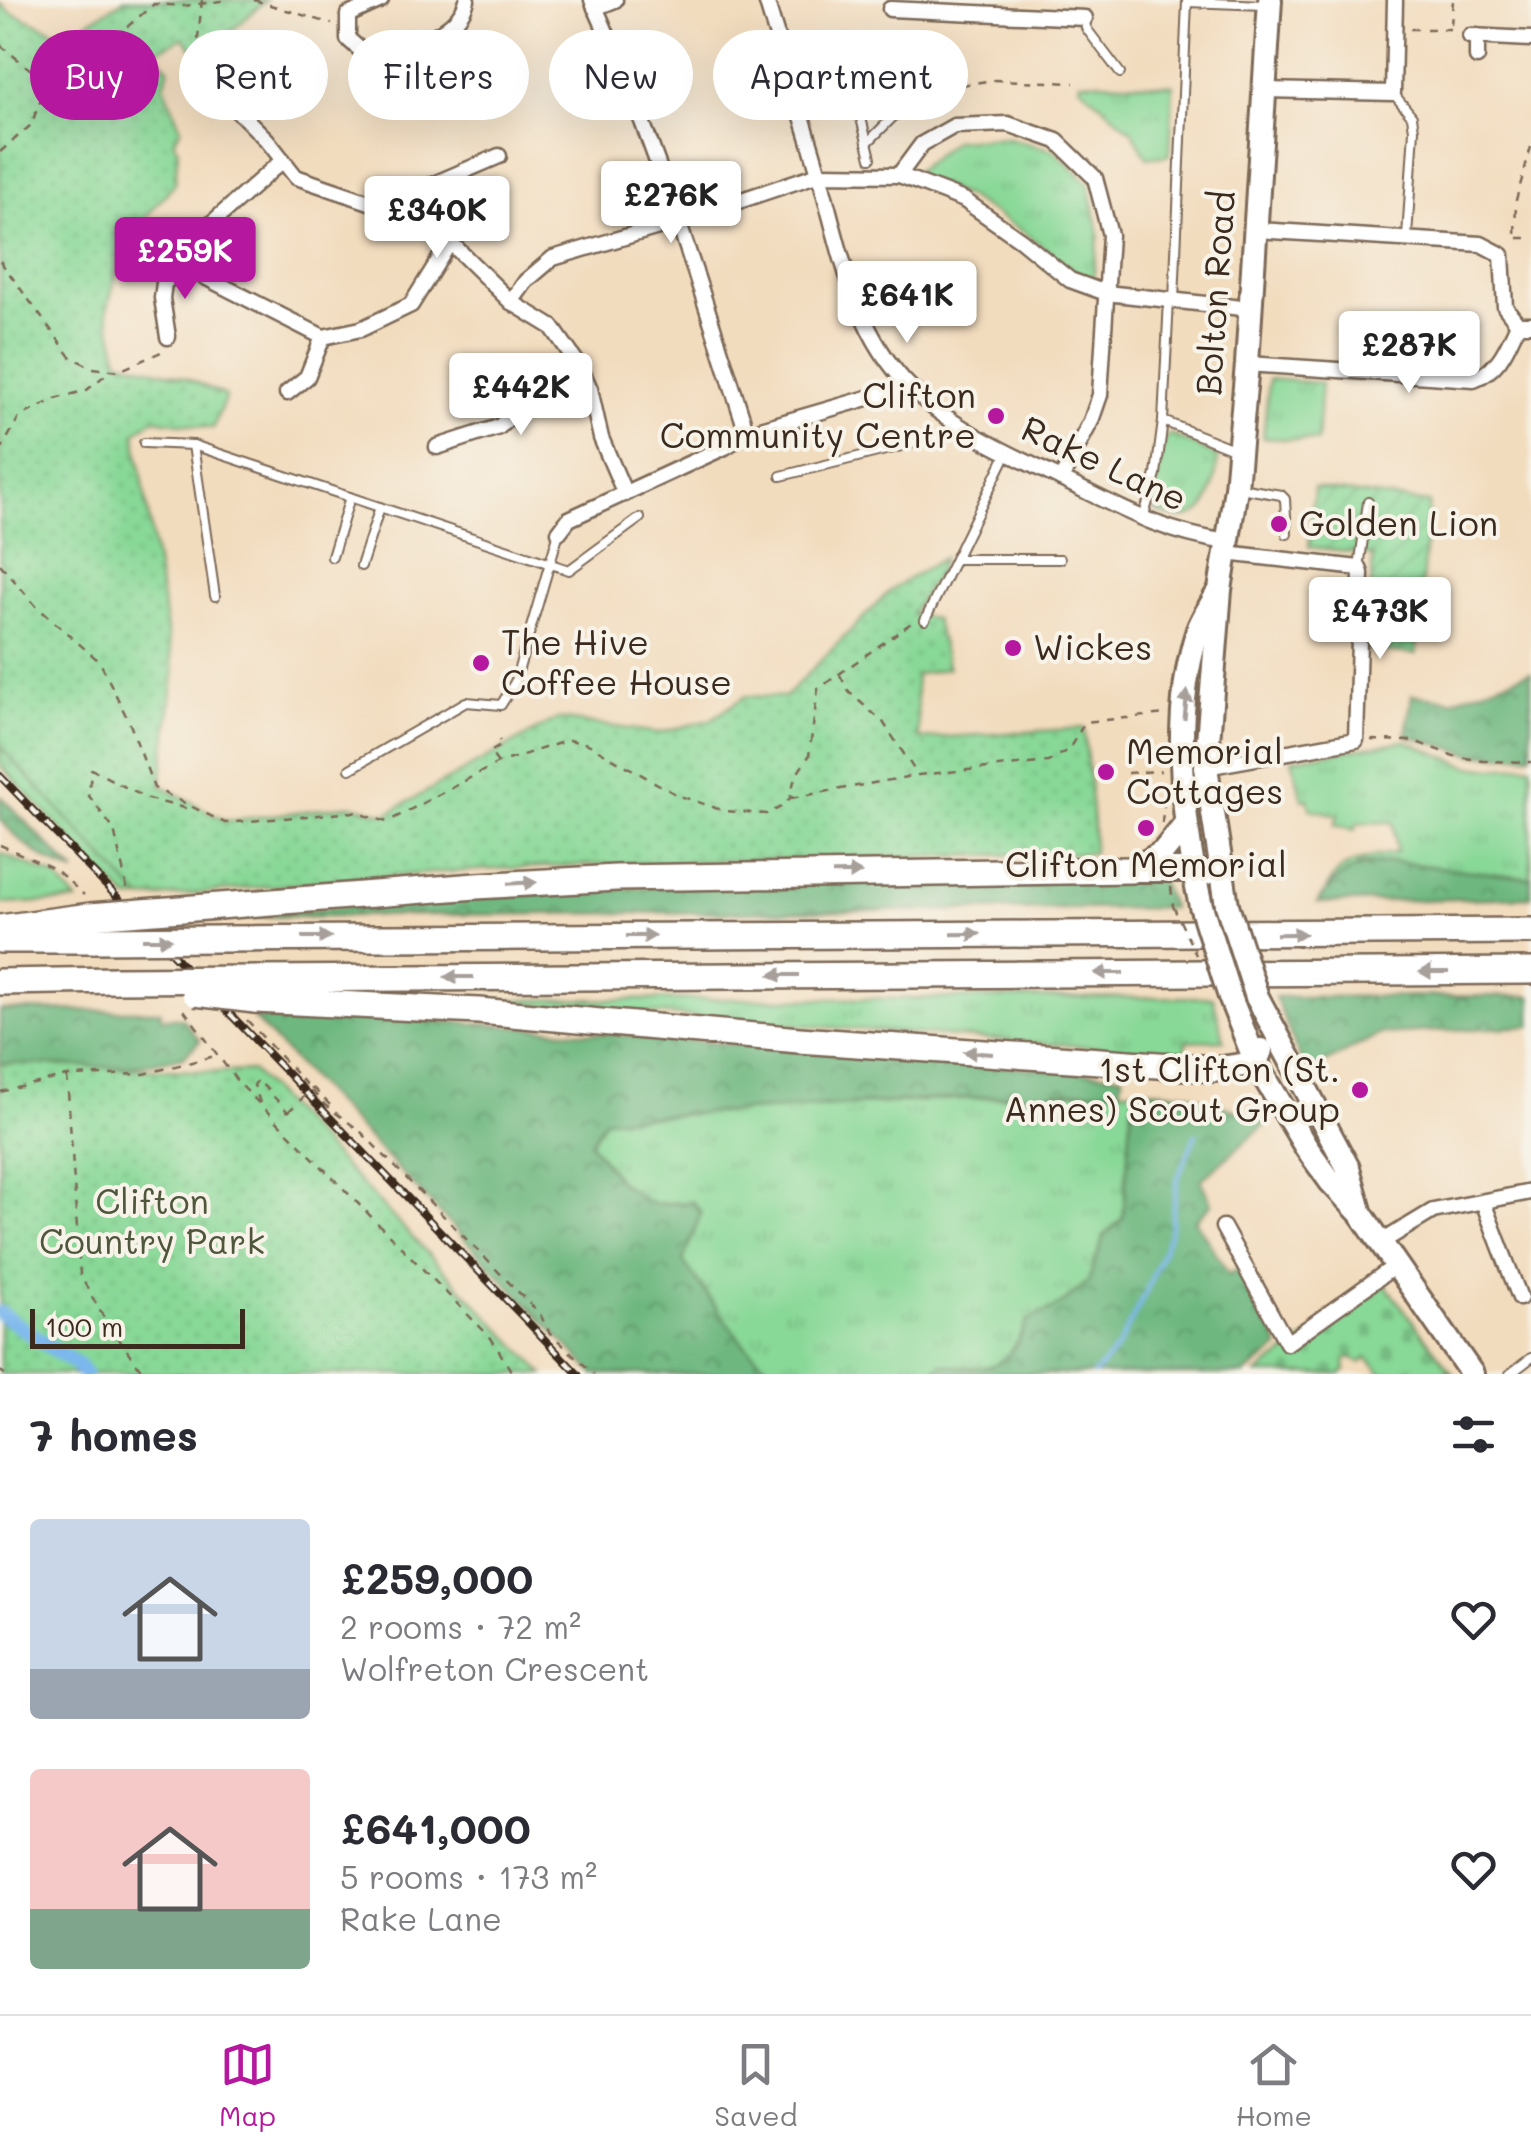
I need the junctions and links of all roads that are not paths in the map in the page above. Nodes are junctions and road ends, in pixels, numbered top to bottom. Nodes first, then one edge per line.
1 (381, 0) edge
2 (467, 0) edge
3 (615, 0) edge
4 (766, 0) edge
5 (1395, 0) edge
6 (1269, 2) edge
7 (594, 4) edge
8 (976, 7) edge
9 (890, 9) dead end
10 (1085, 18) joint
11 (775, 30) edge
12 (1531, 39) edge
13 (1476, 57) dead end
14 (1120, 73) dead end
15 (1265, 90) junction
16 (1393, 93) junction
17 (247, 120) edge
18 (802, 120) edge
19 (861, 120) edge
20 (890, 120) edge
21 (867, 143) junction
22 (499, 156) dead end
23 (872, 158) dead end
24 (283, 160) junction
25 (819, 174) junction
26 (898, 175) junction
27 (404, 219) junction
28 (679, 221) junction
29 (1257, 230) junction
30 (1407, 237) junction
31 (450, 242) junction
32 (203, 266) junction
33 (1106, 292) junction
34 (1172, 300) junction
35 (512, 302) junction
36 (1251, 310) junction
37 (1525, 324) edge
38 (168, 337) road end
39 (322, 337) junction
40 (1247, 364) junction
41 (580, 366) junction
42 (908, 386) junction
43 (288, 392) dead end
44 (1163, 422) junction
45 (956, 426) junction
46 (747, 432) junction
47 (144, 443) dead end
48 (193, 446) junction
49 (436, 448) dead end
50 (1240, 452) junction
51 (1007, 453) junction
52 (781, 476) dead end
53 (1060, 478) junction
54 (1236, 488) junction
55 (625, 494) junction
56 (350, 497) junction
57 (1368, 502) dead end
58 (380, 507) junction
59 (640, 518) dead end
60 (1143, 519) junction
61 (559, 532) joint
62 (1288, 534) dead end
63 (1226, 547) junction
64 (332, 556) dead end
65 (956, 559) junction
66 (1060, 559) dead end
67 (550, 565) junction
68 (361, 566) dead end
69 (1359, 568) junction
70 (1220, 590) junction
71 (215, 596) dead end
72 (926, 617) road end
73 (1206, 767) junction
74 (350, 769) dead end
75 (1186, 824) junction
76 (1131, 870) junction
77 (1193, 871) junction
78 (1225, 896) junction
79 (0, 928) edge
80 (92, 928) junction
81 (1531, 931) edge
82 (0, 940) edge
83 (1531, 972) edge
84 (0, 982) edge
85 (254, 1000) junction
86 (1269, 1023) junction
87 (1256, 1063) junction
88 (1215, 1068) joint
89 (1531, 1192) edge
90 (1482, 1202) junction
91 (1361, 1214) junction
92 (1223, 1227) dead end
93 (1380, 1242) junction
94 (1395, 1266) junction
95 (1520, 1298) dead end
96 (1531, 1358) edge
97 (1472, 1374) edge
98 (1510, 1374) edge

1 - 2 street
3 - 7 street
4 - 11 street, Rake Lane
5 - 16 street
6 - 15 main road, Bolton Road
6 - 34 lane
7 - 28 street
8 - 9 street
8 - 10 street
10 - 14 lane
12 - 13 street
15 - 16 street
15 - 29 main road, Bolton Road
16 - 30 lane
17 - 24 street
18 - 25 street, Rake Lane
19 - 21 lane
20 - 21 lane
21 - 23 lane
22 - 27 street
24 - 27 street
24 - 32 street
25 - 26 street
25 - 28 street
25 - 42 street, Rake Lane
26 - 33 street
26 - 33 street
27 - 31 street
28 - 35 street
28 - 46 street
29 - 30 street
29 - 36 main road, Bolton Road
30 - 37 street
31 - 35 street
31 - 39 street
32 - 38 street
32 - 39 street
33 - 34 street
33 - 53 street
34 - 36 street
34 - 44 lane
35 - 41 street
36 - 40 main road, Bolton Road
37 - 40 street
39 - 43 street
40 - 50 main road, Bolton Road
41 - 49 street
41 - 55 street
42 - 45 street, Rake Lane
42 - 46 street
44 - 50 lane
44 - 60 lane
45 - 51 street, Rake Lane
45 - 52 lane
46 - 55 street
47 - 48 lane
48 - 56 lane
48 - 71 lane
50 - 54 main road, Bolton Road
51 - 53 street, Rake Lane
51 - 65 lane
53 - 60 street, Rake Lane
54 - 62 lane
54 - 63 main road, Bolton Road
55 - 61 street
56 - 58 lane
56 - 64 lane
57 - 69 lane
58 - 67 lane
58 - 68 lane
59 - 67 lane
60 - 63 street, Rake Lane
61 - 67 lane
63 - 69 street, Rake Lane
63 - 70 main road, Bolton Road
65 - 66 lane
65 - 72 lane
67 - 74 lane
69 - 73 street
70 - 73 main road, Bolton Road
75 -> 70 main road, Bolton Road
73 - 78 main road, Bolton Road
75 - 76 main road
75 - 77 main road, Bolton Road
76 - 77 main road
80 -> 76 highway, bridge
77 - 78 main road
77 - 87 main road, Bolton Road, bridge
78 - 86 main road, Bolton Road, bridge
79 - 80 highway
80 -> 81 highway, bridge
80 - 82 highway
83 -> 85 highway
84 - 85 highway, bridge
88 -> 85 highway
86 - 87 main road
86 - 91 main road, Bolton Road
87 - 88 main road
87 - 91 main road, Bolton Road
89 - 90 street
90 - 93 street
90 - 95 street
91 - 93 main road
92 - 94 street
93 - 94 main road
94 - 97 main road
96 - 98 lane

